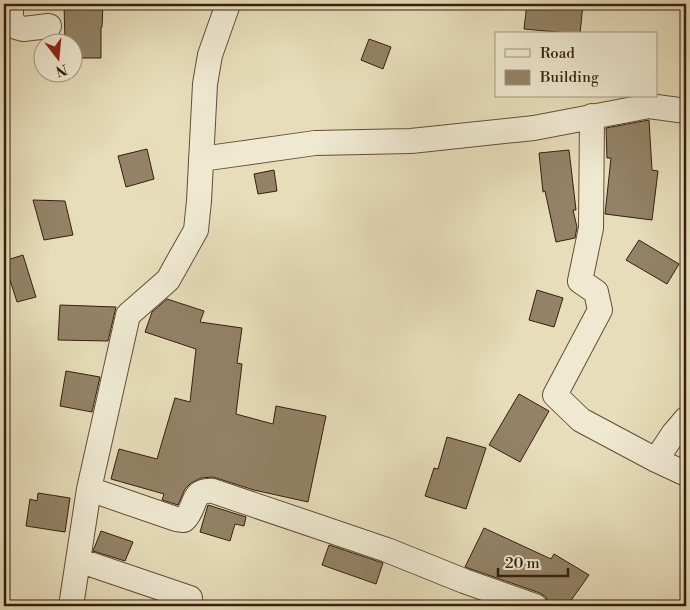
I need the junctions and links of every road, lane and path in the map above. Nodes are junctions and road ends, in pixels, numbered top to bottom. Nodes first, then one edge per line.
1 (11, 4) edge
2 (228, 4) edge
3 (49, 26) dead end
4 (686, 111) edge
5 (592, 116) junction
6 (201, 159) junction
7 (686, 419) edge
8 (656, 460) junction
9 (686, 474) edge
10 (89, 489) junction
11 (78, 560) junction
12 (190, 598) dead end
13 (71, 606) edge
14 (535, 606) edge

1 - 3 street
2 - 6 street
4 - 5 street
5 - 6 street
5 - 8 street
6 - 10 street
7 - 8 street
8 - 9 street
10 - 11 street
10 - 14 street
11 - 12 street
11 - 13 street

